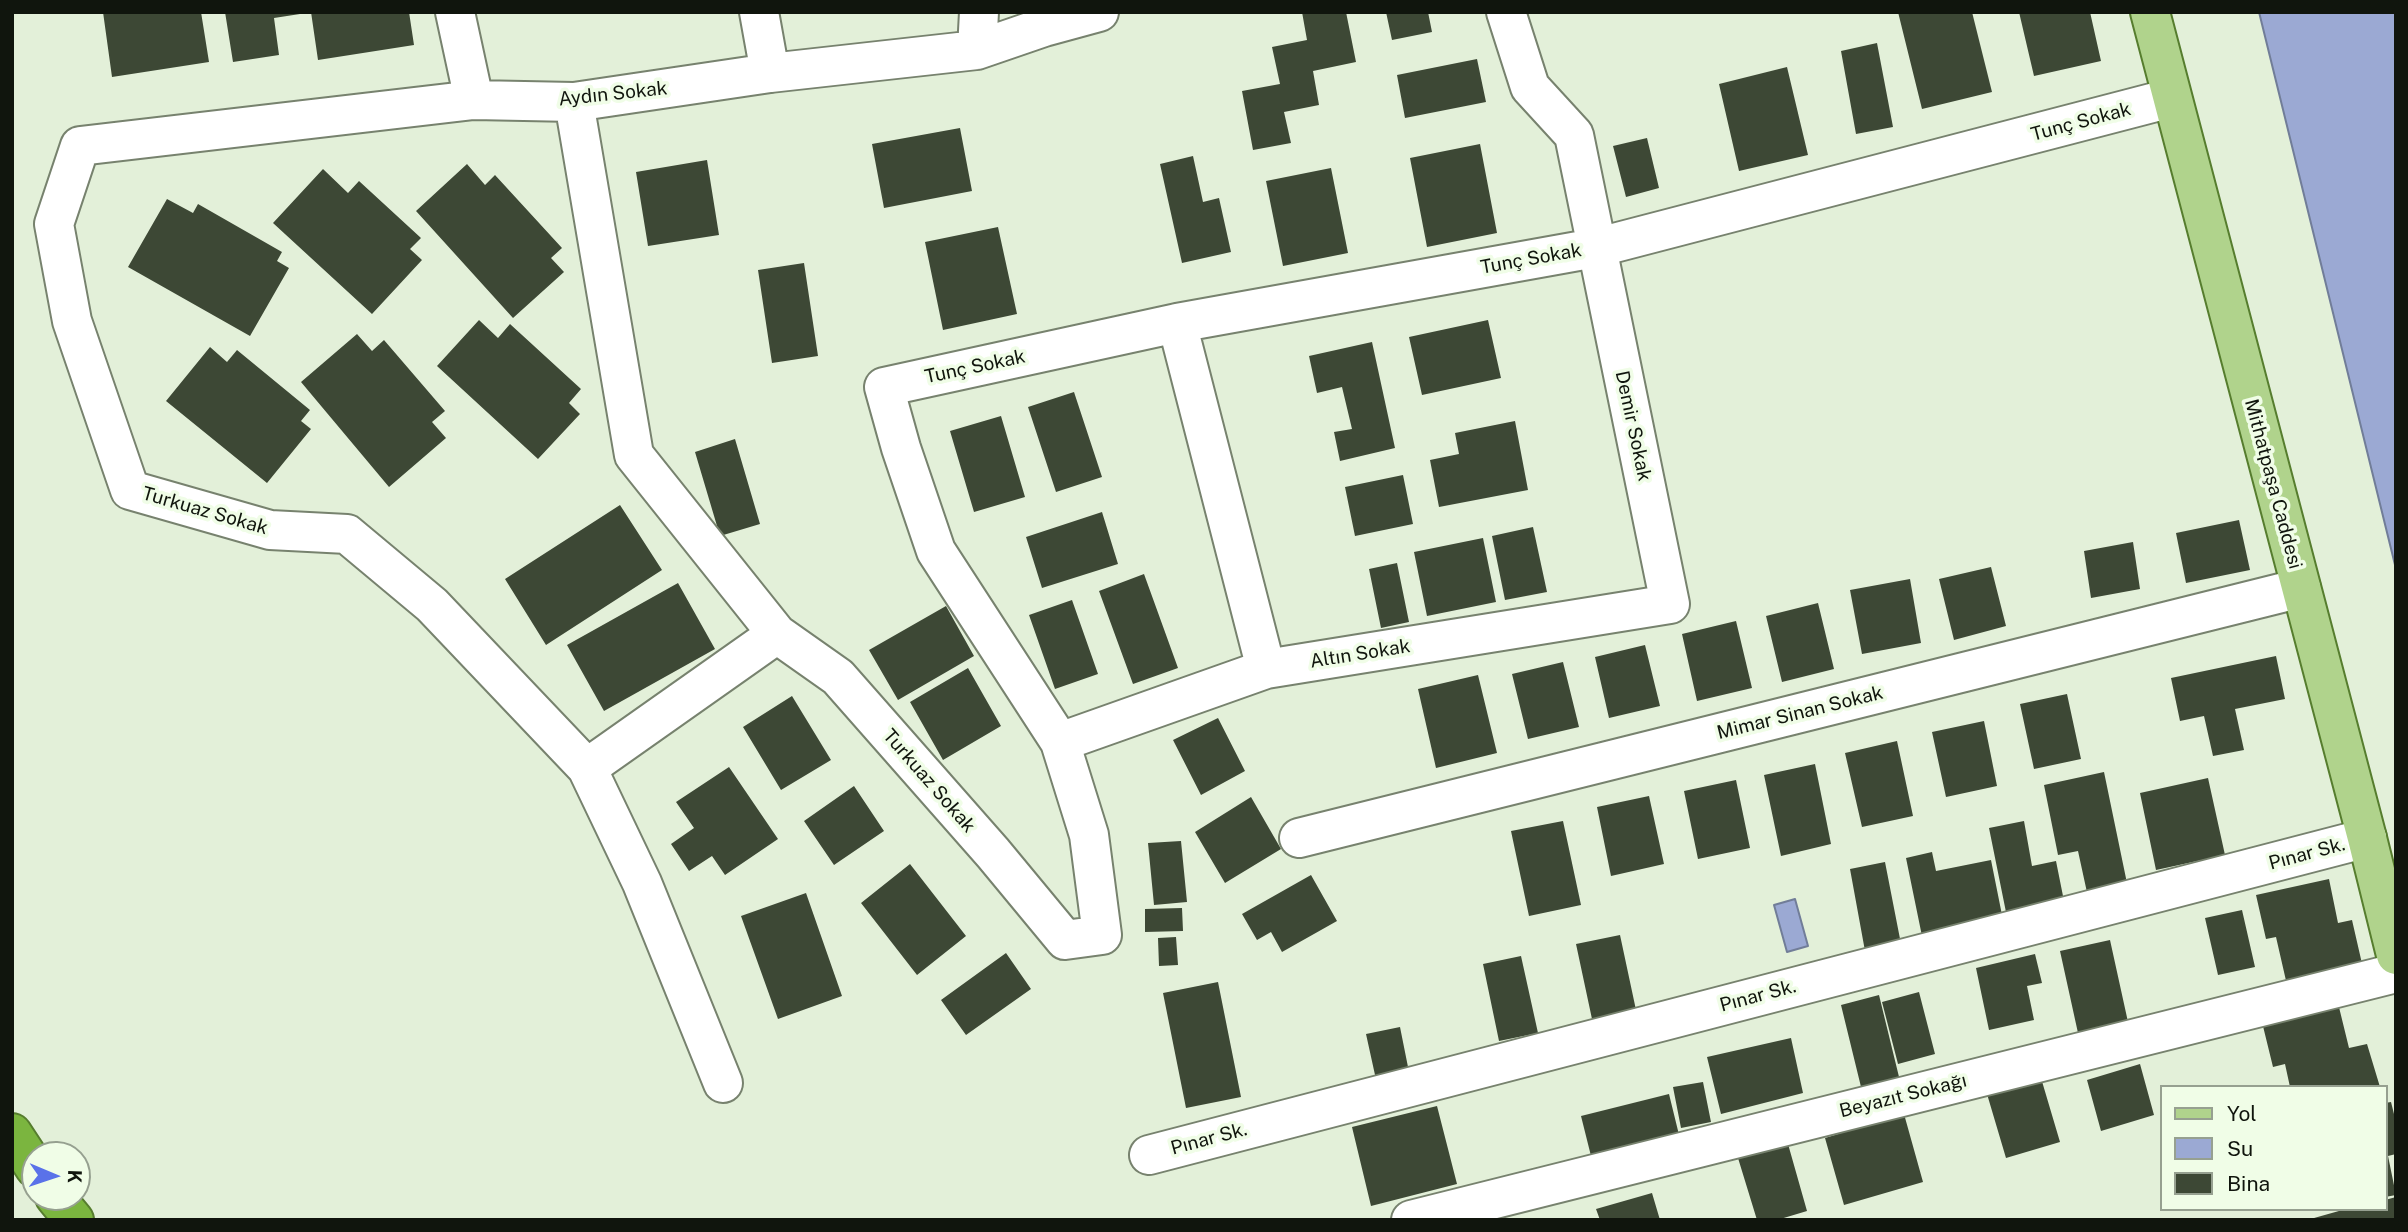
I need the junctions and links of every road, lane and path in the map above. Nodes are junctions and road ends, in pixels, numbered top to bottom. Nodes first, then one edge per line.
1 (454, 12) edge
2 (759, 12) edge
3 (979, 12) edge
4 (1099, 12) edge
5 (1506, 12) edge
6 (2150, 12) edge
7 (977, 50) junction
8 (770, 73) junction
9 (2171, 98) junction
10 (474, 100) junction
11 (574, 102) junction
12 (80, 146) joint
13 (1595, 248) junction
14 (1177, 323) junction
15 (2301, 588) junction
16 (1670, 604) joint
17 (777, 634) junction
18 (1266, 669) junction
19 (1060, 742) junction
20 (587, 768) junction
21 (1299, 838) dead end
22 (2367, 838) junction
23 (2396, 955) edge
24 (2396, 973) edge
25 (723, 1083) dead end
26 (1149, 1155) dead end
27 (1411, 1220) edge

1 - 10 street
2 - 8 street
3 - 7 street
4 - 7 street, Aydın Sokak
5 - 13 street, Demir Sokak
6 - 9 main road, Mithatpaşa Caddesi
7 - 8 street, Aydın Sokak
8 - 11 street, Aydın Sokak
9 - 13 street, Tunç Sokak
9 - 15 main road, Mithatpaşa Caddesi
10 - 11 street, Aydın Sokak
10 - 12 street, Aydın Sokak
11 - 17 street
12 - 20 street, Turkuaz Sokak
13 - 14 street, Tunç Sokak
13 - 16 street, Demir Sokak
14 - 18 street
14 - 19 street, Tunç Sokak
15 - 21 street, Mimar Sinan Sokak
15 - 22 main road, Mithatpaşa Caddesi
16 - 18 street, Altın Sokak
17 - 19 street, Turkuaz Sokak
17 - 20 street
18 - 19 street, Altın Sokak
20 - 25 street, Turkuaz Sokak
22 - 23 main road, Mithatpaşa Caddesi
22 - 26 street, Pınar Sk.
24 - 27 street, Beyazıt Sokağı

